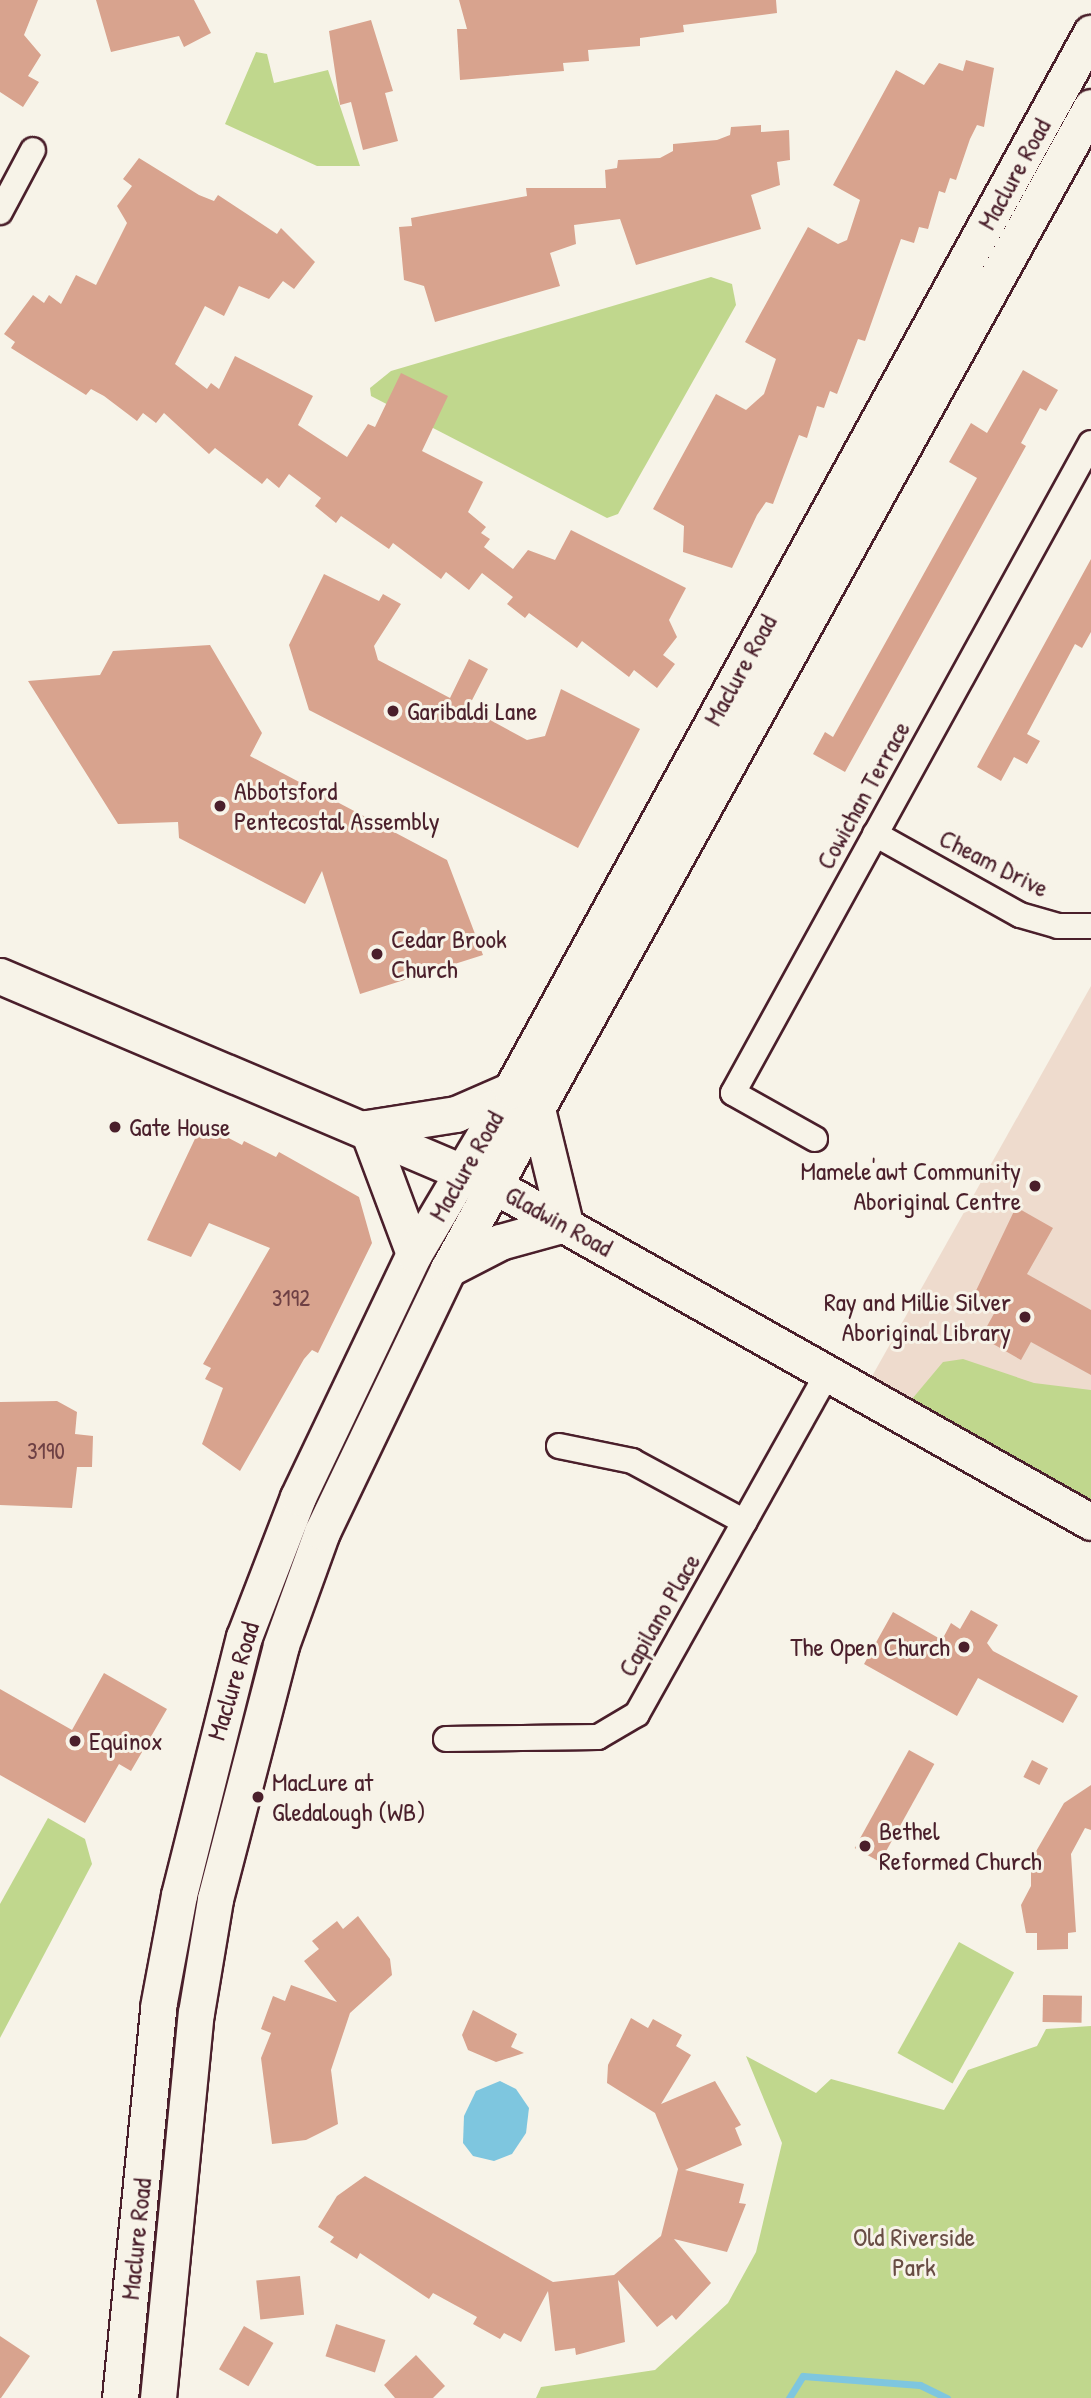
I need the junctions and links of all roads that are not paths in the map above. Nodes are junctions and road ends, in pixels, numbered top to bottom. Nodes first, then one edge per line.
1 (1091, 33) edge
2 (1082, 69) edge
3 (1091, 107) edge
4 (33, 150) dead end
5 (0, 212) edge
6 (1091, 443) edge
7 (875, 834) junction
8 (1091, 926) edge
9 (0, 976) edge
10 (511, 1090) junction
11 (538, 1113) junction
12 (368, 1128) junction
13 (815, 1139) dead end
14 (464, 1171) junction
15 (495, 1186) junction
16 (565, 1224) junction
17 (414, 1254) junction
18 (448, 1269) junction
19 (828, 1372) junction
20 (559, 1446) dead end
21 (1091, 1521) edge
22 (745, 1522) junction
23 (446, 1739) dead end
24 (120, 2398) edge
25 (158, 2398) edge

1 - 2 main road, Maclure Road
2 - 10 main road, Maclure Road
3 - 11 main road, Maclure Road
4 - 5 street
6 - 7 street, Cowichan Terrace
7 - 8 street, Cheam Drive
7 - 13 street, Cowichan Terrace
9 - 12 main road, Gladwin Road
10 - 12 main road
10 - 14 main road, Maclure Road
11 - 15 main road, Maclure Road
11 - 16 main road
12 - 14 main road, Gladwin Road
12 - 17 main road
14 - 15 main road, Gladwin Road
14 - 17 main road, Maclure Road
15 - 16 main road, Gladwin Road
15 - 18 main road, Maclure Road
16 - 18 main road
16 - 19 main road, Gladwin Road
17 - 24 main road, Maclure Road
18 - 25 main road, Maclure Road
19 - 21 main road, Gladwin Road
19 - 22 street, Capilano Place
20 - 22 street
22 - 23 street, Capilano Place

